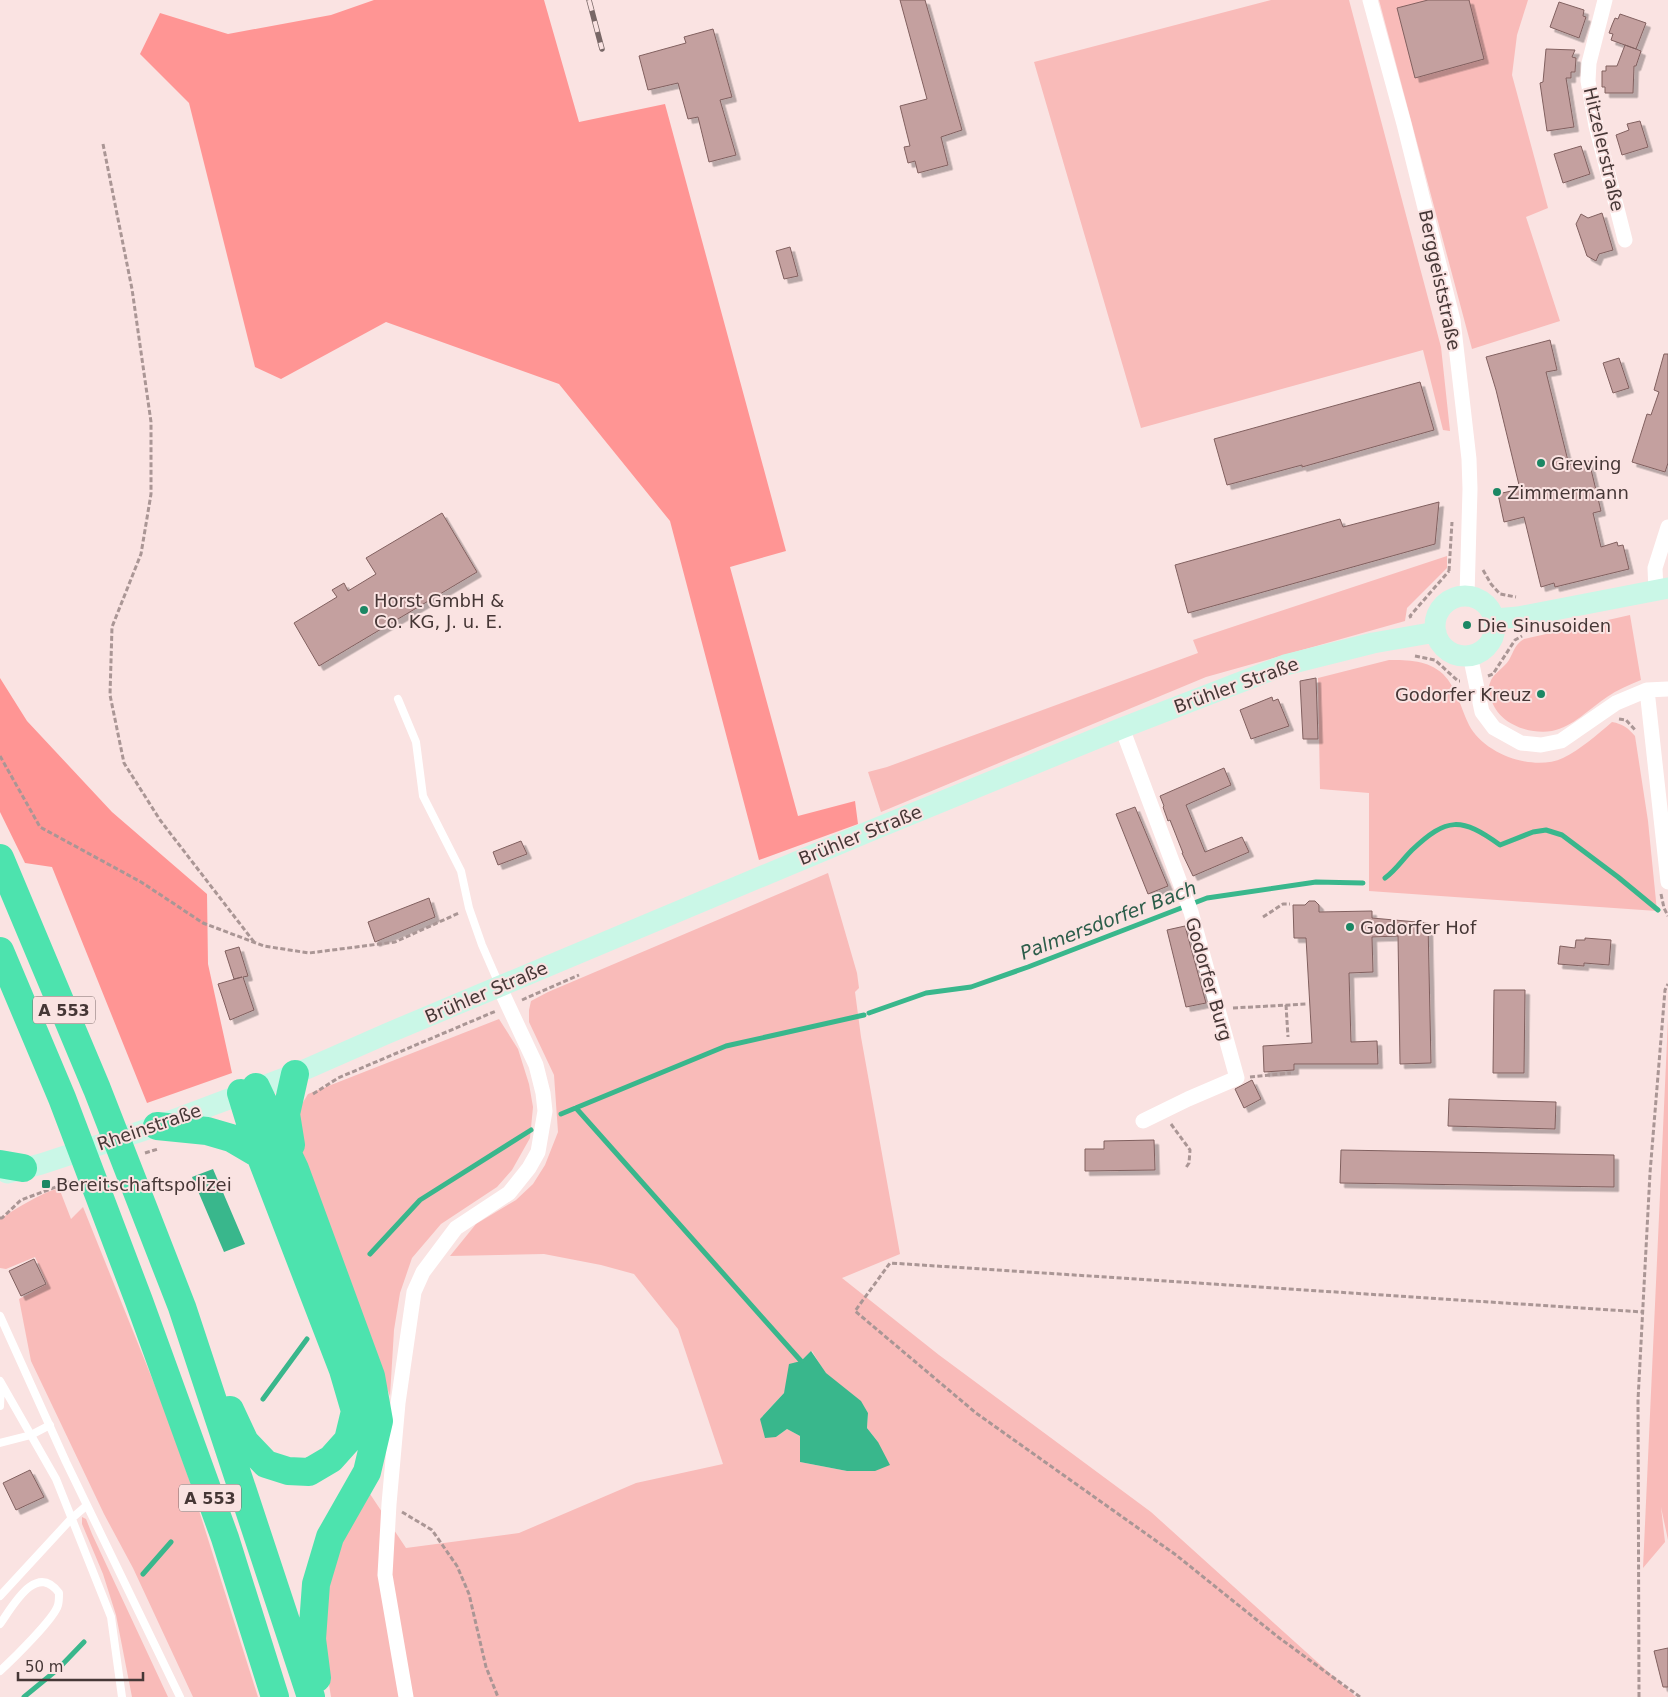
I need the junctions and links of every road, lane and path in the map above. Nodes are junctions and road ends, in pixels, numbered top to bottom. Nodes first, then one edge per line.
1 (1370, 0) edge
2 (1605, 0) edge
3 (103, 144) dead end
4 (1625, 240) dead end
5 (1452, 516) dead end
6 (1668, 527) edge
7 (1449, 571) dead end
8 (1662, 589) edge
9 (1467, 596) junction
10 (1495, 619) junction
11 (1436, 632) junction
12 (1508, 652) dead end
13 (1470, 655) junction
14 (1409, 656) dead end
15 (1474, 679) junction
16 (1458, 681) junction
17 (1460, 688) dead end
18 (1668, 689) edge
19 (1647, 690) junction
20 (398, 699) dead end
21 (1611, 719) dead end
22 (1122, 728) junction
23 (1639, 735) dead end
24 (0, 756) edge
25 (0, 858) edge
26 (1664, 886) edge
27 (1290, 904) dead end
28 (469, 908) junction
29 (1668, 916) edge
30 (1263, 917) dead end
31 (254, 942) junction
32 (1, 955) edge
33 (581, 974) dead end
34 (1668, 984) edge
35 (499, 986) junction
36 (1307, 1004) dead end
37 (1286, 1005) junction
38 (508, 1006) junction
39 (1218, 1009) junction
40 (1288, 1037) dead end
41 (1291, 1073) dead end
42 (295, 1074) junction
43 (1237, 1078) junction
44 (249, 1090) junction
45 (1161, 1112) junction
46 (286, 1114) junction
47 (1144, 1121) dead end
48 (161, 1136) junction
49 (260, 1155) junction
50 (132, 1161) junction
51 (8, 1169) edge
52 (295, 1169) junction
53 (1185, 1169) dead end
54 (84, 1179) junction
55 (0, 1218) edge
56 (182, 1307) junction
57 (1643, 1312) junction
58 (0, 1316) edge
59 (1, 1383) edge
60 (0, 1406) edge
61 (50, 1425) junction
62 (31, 1435) junction
63 (0, 1443) edge
64 (389, 1504) junction
65 (86, 1506) junction
66 (71, 1519) junction
67 (0, 1596) edge
68 (0, 1624) edge
69 (0, 1671) edge
70 (122, 1697) edge
71 (180, 1697) edge
72 (275, 1697) edge
73 (310, 1697) edge
74 (320, 1697) edge
75 (406, 1697) edge
76 (498, 1697) edge
77 (1360, 1697) edge
78 (1639, 1697) edge

1 - 9 street, Berggeiststraße
2 - 4 street, Hitzelerstraße
3 - 31 path
5 - 7 path
6 - 8 street
8 - 10 main road
9 - 10 main road
9 - 11 main road
10 - 13 main road
11 - 13 main road
11 - 22 main road, Brühler Straße
12 - 15 path
13 - 15 street
14 - 16 path
15 - 16 path
15 - 19 street
16 - 17 path
18 - 19 street
19 - 26 street
20 - 28 lane
21 - 23 path
22 - 35 main road, Brühler Straße
22 - 39 street, Godorfer Burg
24 - 31 path
25 - 50 highway, A 553
26 - 29 path
27 - 30 path
28 - 31 path
28 - 35 lane
32 - 54 highway, A 553
33 - 38 path
34 - 57 path
35 - 38 street
35 - 42 main road, Brühler Straße
36 - 37 path
37 - 39 path
37 - 40 path
38 - 46 path
38 - 64 street
39 - 43 street, Godorfer Burg
41 - 43 path
42 - 44 main road, Rheinstraße
42 - 46 highway
43 - 45 street
44 - 48 main road, Rheinstraße
44 - 49 highway
44 - 52 highway
45 - 47 street
45 - 53 path
46 - 52 highway
48 - 49 highway
48 - 50 path
48 - 51 main road, Rheinstraße
49 - 56 highway
50 - 56 highway, A 553
52 - 74 highway
54 - 55 path
54 - 72 highway, A 553
56 - 73 highway, A 553
57 - 77 path
57 - 78 path
58 - 61 lane
59 - 60 lane
59 - 62 lane
61 - 62 lane
61 - 65 lane
62 - 63 lane
62 - 66 lane
64 - 75 street
64 - 76 path
65 - 66 lane
65 - 71 lane
66 - 67 lane
66 - 70 lane
68 - 69 lane

